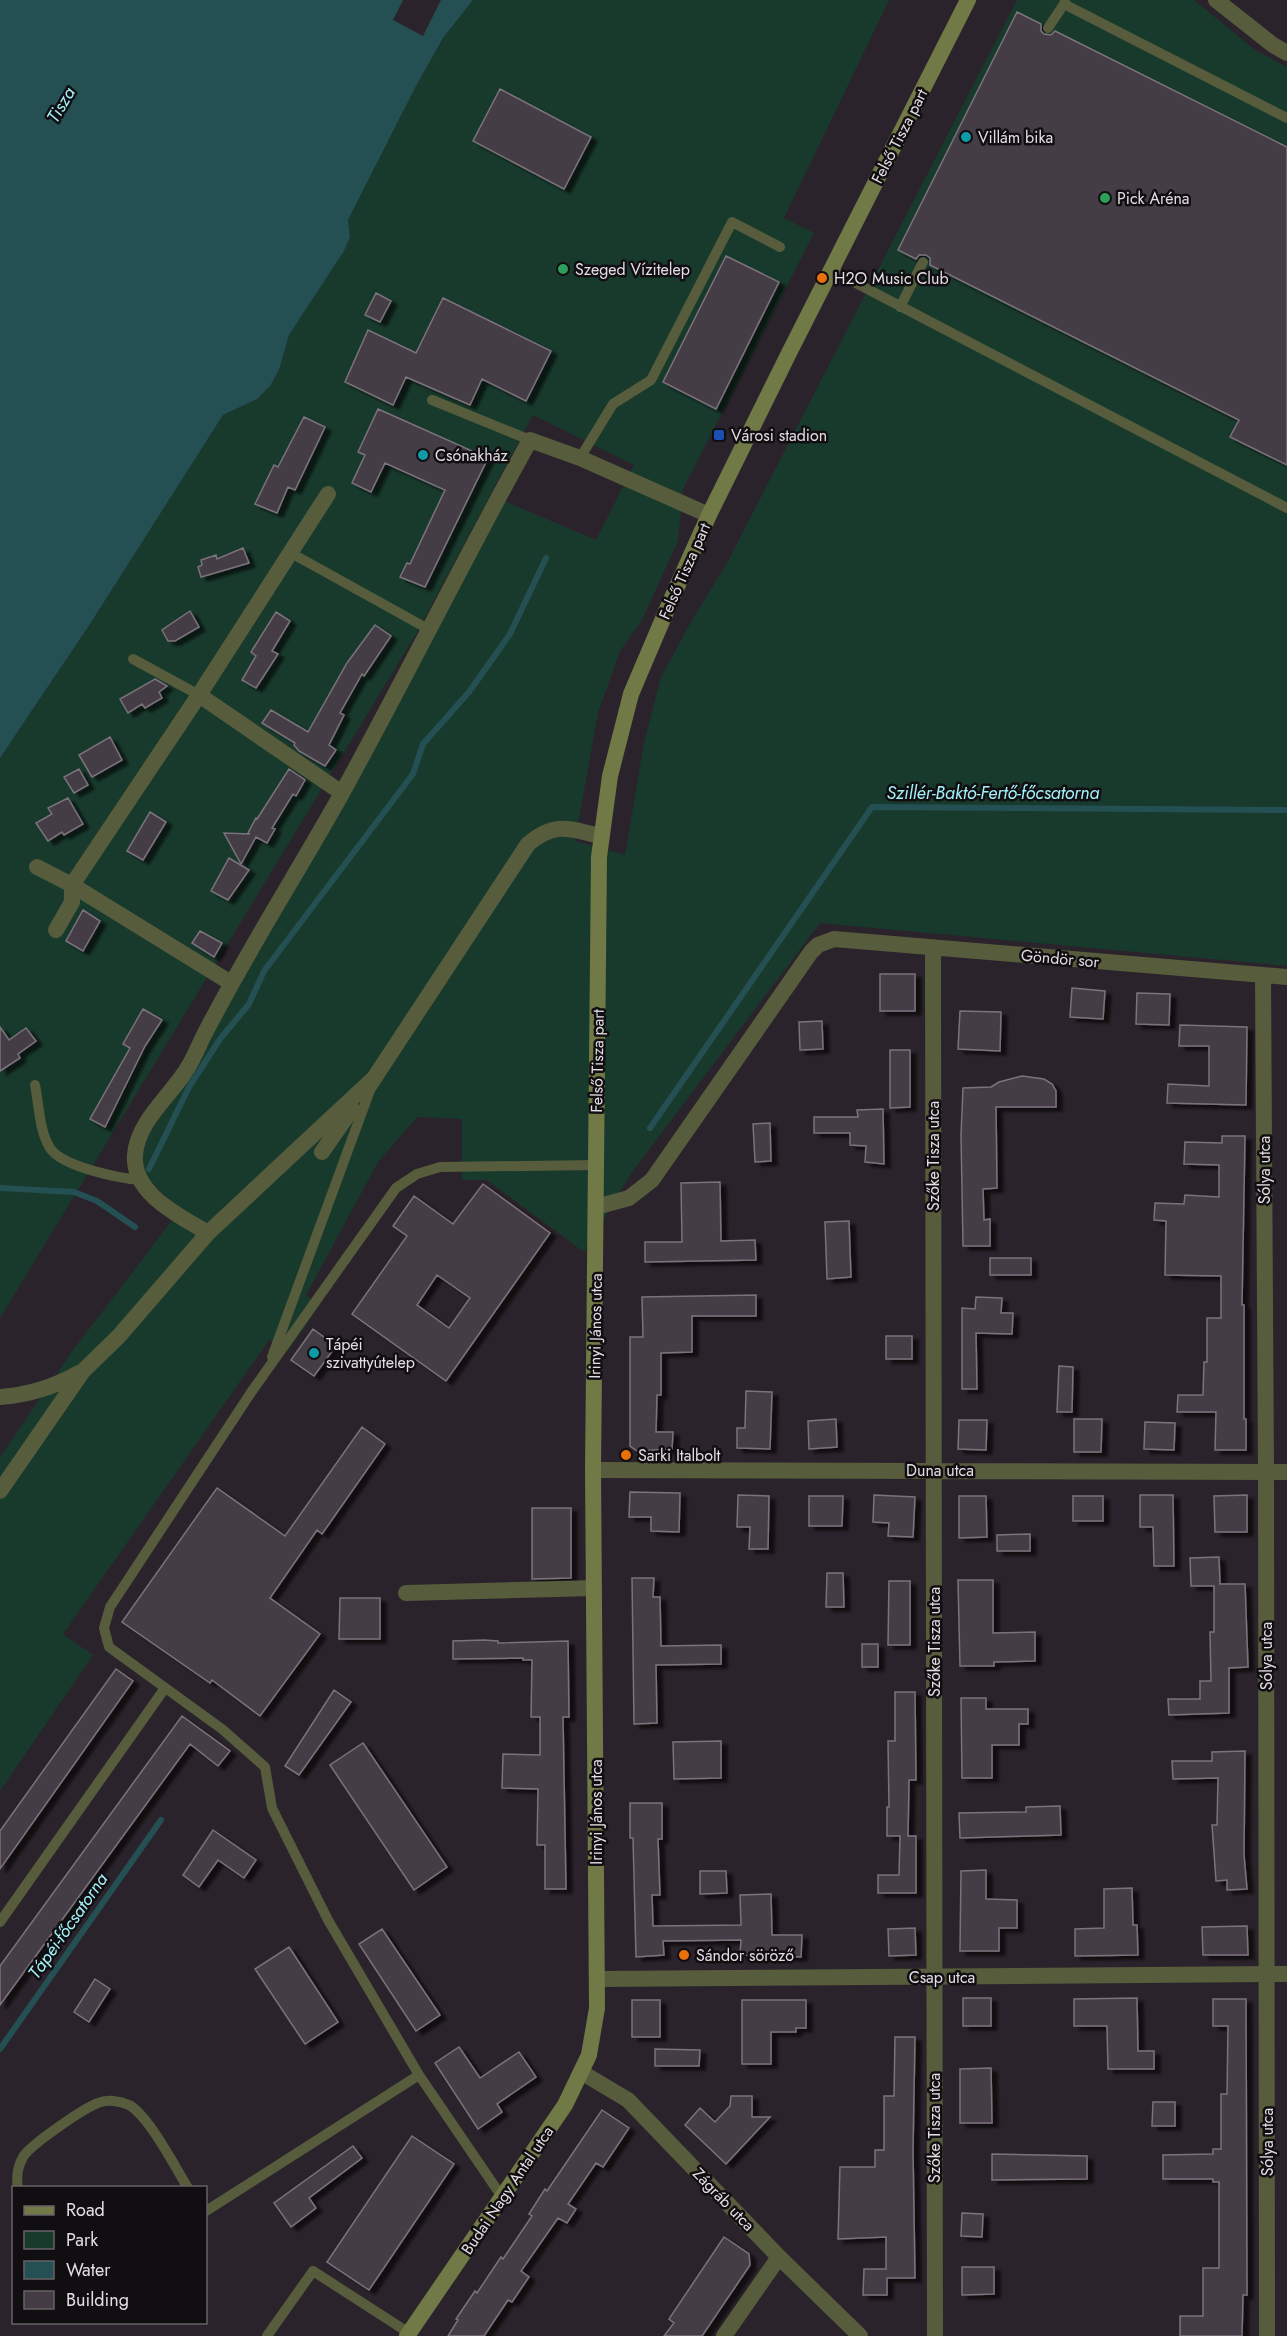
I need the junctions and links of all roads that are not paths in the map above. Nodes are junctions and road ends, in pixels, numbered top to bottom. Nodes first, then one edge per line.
1 (968, 0) edge
2 (1216, 0) edge
3 (1065, 2) edge
4 (1048, 28) dead end
5 (1287, 53) edge
6 (1287, 117) edge
7 (780, 246) dead end
8 (923, 262) dead end
9 (831, 270) junction
10 (900, 307) junction
11 (432, 400) dead end
12 (530, 440) junction
13 (580, 458) junction
14 (328, 494) dead end
15 (1287, 508) edge
16 (709, 515) junction
17 (291, 553) junction
18 (430, 630) junction
19 (132, 659) dead end
20 (199, 695) junction
21 (342, 793) junction
22 (601, 836) junction
23 (37, 867) dead end
24 (72, 885) junction
25 (56, 930) dead end
26 (933, 947) junction
27 (1263, 975) junction
28 (1287, 977) edge
29 (231, 982) junction
30 (374, 1078) junction
31 (34, 1085) dead end
32 (322, 1152) dead end
33 (596, 1165) junction
34 (140, 1180) junction
35 (596, 1201) junction
36 (208, 1233) junction
37 (83, 1371) junction
38 (266, 1371) junction
39 (0, 1397) edge
40 (593, 1470) junction
41 (934, 1470) junction
42 (1266, 1473) junction
43 (1287, 1473) edge
44 (0, 1491) edge
45 (594, 1588) junction
46 (406, 1593) dead end
47 (165, 1688) junction
48 (0, 1922) edge
49 (1267, 1974) junction
50 (1287, 1974) edge
51 (933, 1977) junction
52 (597, 1979) junction
53 (592, 2036) joint
54 (580, 2072) junction
55 (419, 2075) junction
56 (18, 2186) edge
57 (187, 2186) edge
58 (502, 2197) junction
59 (207, 2210) edge
60 (779, 2257) junction
61 (408, 2334) edge
62 (267, 2336) edge
63 (724, 2336) edge
64 (860, 2336) edge
65 (935, 2336) edge
66 (1267, 2336) edge

1 - 9 main road, Felső Tisza part
2 - 5 street
3 - 4 lane
3 - 6 lane
7 - 13 lane
8 - 10 lane
9 - 10 lane
9 - 16 main road, Felső Tisza part
10 - 15 lane
11 - 12 lane
12 - 13 street
12 - 18 street
13 - 16 street
14 - 17 street
16 - 22 main road, Felső Tisza part
17 - 18 lane
17 - 20 street
18 - 21 street
19 - 20 lane
20 - 21 street
20 - 24 street
21 - 29 street
22 - 30 street
22 - 33 main road, Felső Tisza part
23 - 24 street
24 - 25 street
24 - 29 street
26 - 27 street, Göndör sor
26 - 35 street, Göndör sor
26 - 41 street, Szőke Tisza utca
27 - 28 street, Göndör sor
27 - 42 street, Sólya utca
29 - 34 street
30 - 32 street
30 - 36 street
30 - 38 lane
31 - 34 lane
33 - 35 main road, Felső Tisza part
33 - 38 lane
34 - 36 street
35 - 40 main road, Irinyi János utca
36 - 37 street
37 - 39 street
37 - 44 street
38 - 47 lane
40 - 41 street, Duna utca
40 - 45 main road, Irinyi János utca
41 - 42 street, Duna utca
41 - 51 street, Szőke Tisza utca
42 - 43 street, Duna utca
42 - 49 street, Sólya utca
45 - 46 street
45 - 52 main road, Irinyi János utca
47 - 48 lane
47 - 55 lane
49 - 50 street, Csap utca
49 - 51 street, Csap utca
49 - 66 street, Sólya utca
51 - 52 street, Csap utca
51 - 65 street, Szőke Tisza utca
52 - 53 main road, Irinyi János utca
53 - 54 main road, Budai Nagy Antal utca
54 - 58 main road, Budai Nagy Antal utca
54 - 60 street, Zágráb utca
55 - 58 lane
55 - 59 lane
56 - 57 lane
58 - 61 main road, Budai Nagy Antal utca
60 - 63 street
60 - 64 street, Zágráb utca
61 - 62 lane

